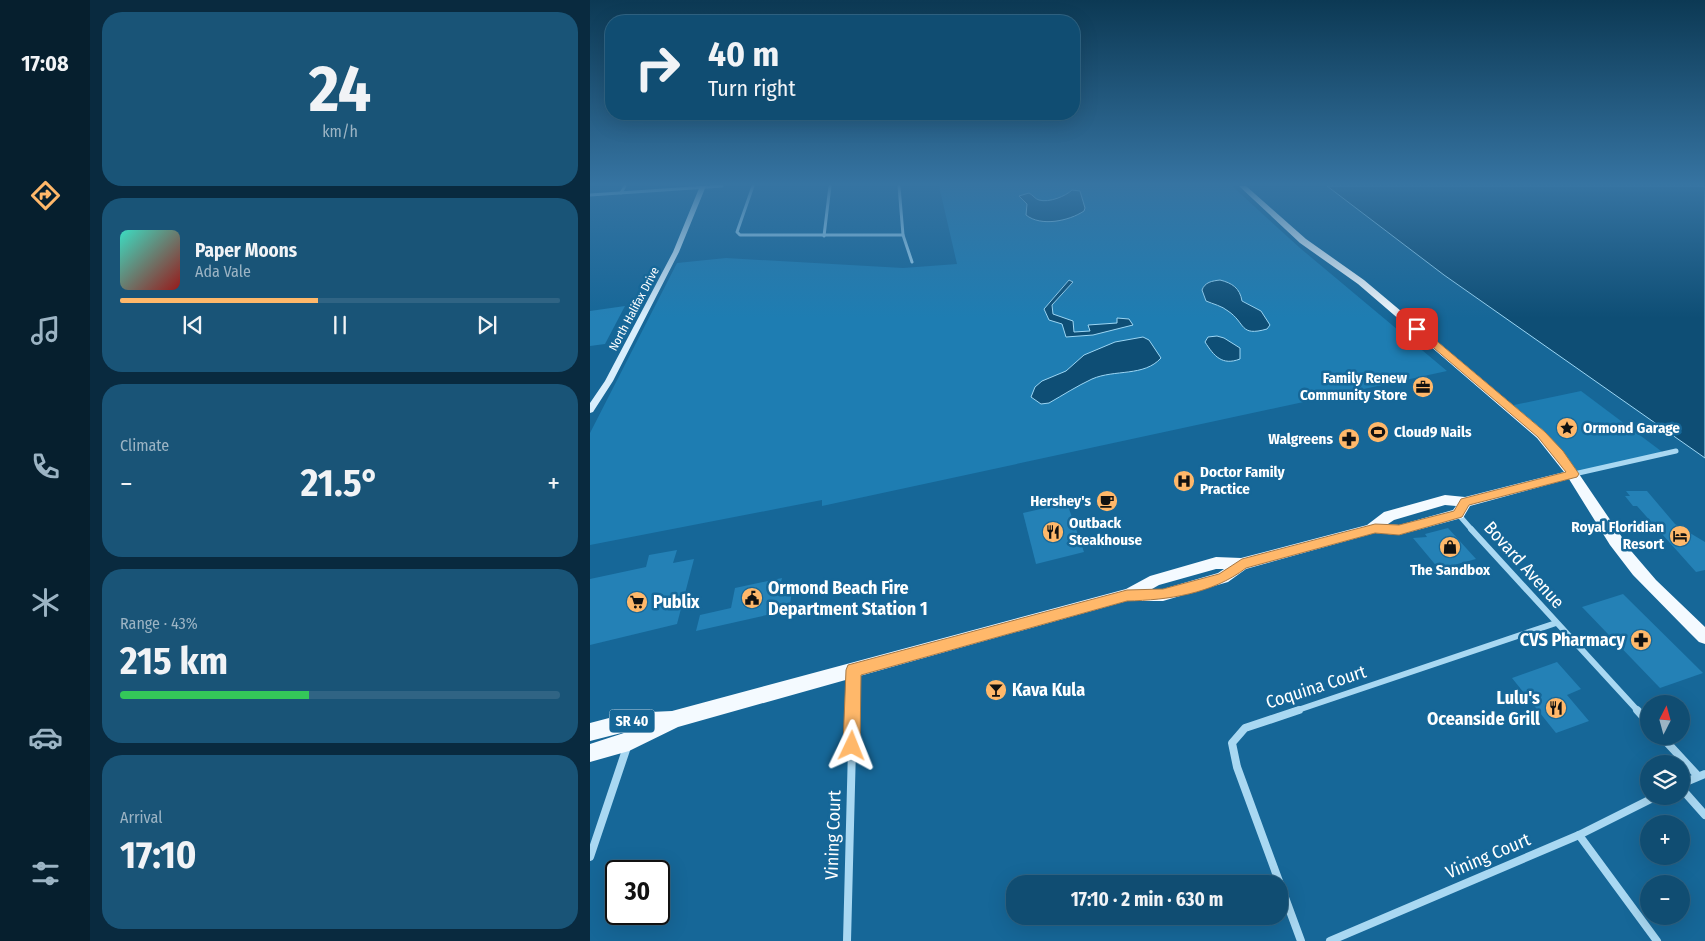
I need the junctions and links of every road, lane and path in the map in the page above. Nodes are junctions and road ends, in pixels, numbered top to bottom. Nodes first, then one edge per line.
1 (685, 230) edge
2 (738, 230) edge
3 (825, 230) edge
4 (903, 230) edge
5 (1291, 230) edge
6 (824, 236) junction
7 (903, 236) junction
8 (912, 262) dead end
9 (590, 410) edge
10 (1676, 451) dead end
11 (1573, 474) junction
12 (1465, 502) junction
13 (1458, 514) junction
14 (1370, 530) junction
15 (1556, 623) junction
16 (1705, 637) edge
17 (854, 670) junction
18 (1640, 713) edge
19 (675, 719) junction
20 (590, 732) edge
21 (629, 742) junction
22 (1670, 745) edge
23 (590, 753) edge
24 (1701, 775) edge
25 (1690, 781) edge
26 (1690, 797) edge
27 (1640, 804) edge
28 (1705, 815) edge
29 (1579, 835) junction
30 (590, 857) edge
31 (1277, 875) edge
32 (1288, 906) edge
33 (847, 941) edge
34 (1301, 941) edge
35 (1330, 941) edge
36 (1657, 941) edge

1 - 9 street, North Halifax Drive
2 - 6 street
3 - 6 street
4 - 7 street
5 - 11 main road
6 - 7 street
7 - 8 street
10 - 11 street
11 - 12 main road, SR 40
11 - 16 main road
12 - 13 main road
12 - 14 main road, SR 40
13 - 14 main road, SR 40
13 - 15 street, Bovard Avenue
14 - 17 main road, SR 40
15 - 18 street, Bovard Avenue
15 - 31 street, Coquina Court
17 - 19 main road, SR 40
17 - 33 street, Vining Court
19 - 20 main road, SR 40
19 - 21 main road, SR 40
21 - 23 main road, SR 40
21 - 30 street
22 - 24 street
24 - 25 street
26 - 28 street
27 - 29 street, Vining Court
29 - 35 street, Vining Court
29 - 36 street
32 - 34 street, Coquina Court

